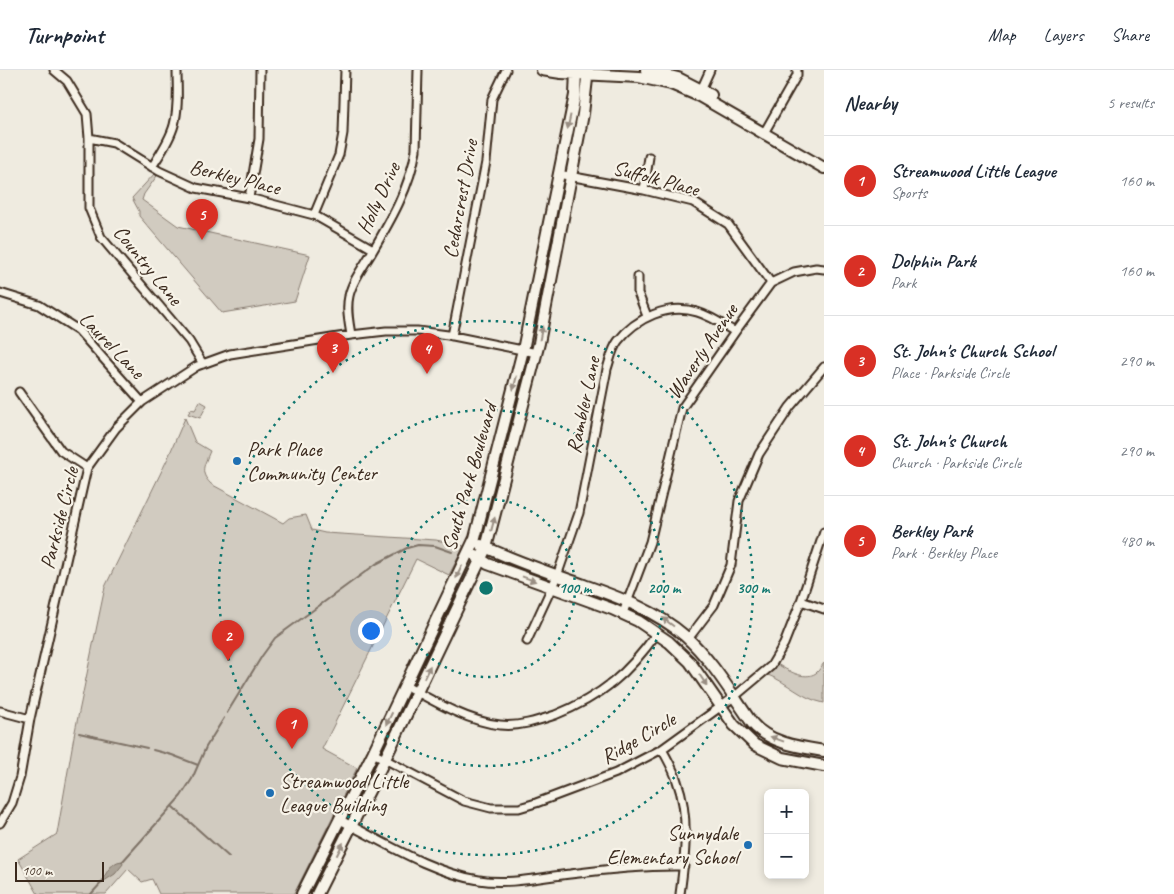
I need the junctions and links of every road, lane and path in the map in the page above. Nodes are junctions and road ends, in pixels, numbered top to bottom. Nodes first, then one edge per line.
1 (54, 70) edge
2 (177, 70) edge
3 (260, 70) edge
4 (345, 70) edge
5 (418, 70) edge
6 (506, 70) edge
7 (542, 70) edge
8 (646, 70) edge
9 (710, 70) edge
10 (797, 70) edge
11 (576, 72) edge
12 (588, 72) edge
13 (700, 92) junction
14 (765, 130) junction
15 (89, 138) junction
16 (649, 157) dead end
17 (824, 160) edge
18 (152, 167) junction
19 (824, 168) edge
20 (558, 174) junction
21 (572, 176) junction
22 (644, 190) junction
23 (249, 198) junction
24 (314, 215) junction
25 (373, 249) junction
26 (824, 269) edge
27 (638, 276) dead end
28 (771, 283) junction
29 (0, 294) edge
30 (647, 316) junction
31 (735, 332) junction
32 (351, 335) junction
33 (452, 336) junction
34 (523, 350) junction
35 (537, 353) junction
36 (203, 364) junction
37 (824, 367) edge
38 (19, 392) dead end
39 (142, 402) junction
40 (87, 468) junction
41 (824, 532) edge
42 (472, 546) junction
43 (486, 548) junction
44 (481, 560) junction
45 (557, 576) junction
46 (552, 587) junction
47 (628, 601) junction
48 (801, 601) junction
49 (824, 609) edge
50 (623, 613) junction
51 (657, 633) junction
52 (688, 639) junction
53 (527, 641) dead end
54 (406, 686) junction
55 (417, 692) junction
56 (734, 697) junction
57 (720, 706) junction
58 (0, 711) edge
59 (30, 719) junction
60 (662, 749) junction
61 (824, 751) edge
62 (373, 753) junction
63 (385, 759) junction
64 (824, 766) edge
65 (340, 820) junction
66 (0, 823) edge
67 (351, 826) junction
68 (684, 866) junction
69 (304, 891) edge
70 (318, 894) edge
71 (680, 894) edge

1 - 15 street, Country Lane
2 - 18 street
3 - 23 street
4 - 24 street
5 - 25 street, Holly Drive
6 - 33 street, Cedarcrest Drive
7 - 11 street
8 - 13 street
9 - 13 street
10 - 14 street
11 - 12 street
11 -> 20 street, South Park Boulevard
12 - 13 street
12 - 21 street, South Park Boulevard
13 - 14 street
14 - 17 street
14 - 19 street
15 - 18 street, Berkley Place
15 - 36 street, Country Lane
16 - 22 street
18 - 23 street, Berkley Place
20 - 21 street, Suffolk Place
20 - 34 street, South Park Boulevard
21 - 22 street, Suffolk Place
35 -> 21 street, South Park Boulevard
22 - 28 street, Suffolk Place
23 - 24 street, Berkley Place
24 - 25 street, Berkley Place
25 - 32 street, Holly Drive
26 - 28 street, Waverly Avenue
27 - 30 street
28 - 31 street, Waverly Avenue
29 - 39 street, Laurel Lane
30 - 31 street, Rambler Lane
30 - 45 street, Rambler Lane
31 - 47 street, Waverly Avenue
32 - 33 street, Parkside Circle
32 - 36 street, Parkside Circle
33 - 34 street, Parkside Circle
34 - 35 street, Parkside Circle
34 -> 42 street, South Park Boulevard
43 -> 35 street, South Park Boulevard
36 - 39 street, Parkside Circle
37 - 52 street
38 - 40 street
39 - 40 street, Parkside Circle
40 - 59 street, Parkside Circle
41 - 48 street, Ridge Circle
42 - 43 street
42 - 44 street
42 -> 54 street, South Park Boulevard
43 - 44 street, South Park Boulevard
43 - 45 street
44 -> 46 street
55 -> 44 street, South Park Boulevard
45 - 46 street, Rambler Lane
45 - 47 street
46 - 50 street
46 - 53 street, Rambler Lane
47 - 50 street, Waverly Avenue
52 -> 47 street
48 - 49 street
48 - 56 street, Ridge Circle
50 - 51 street
51 - 55 street
51 -> 57 street
52 - 56 street
54 - 55 street
54 -> 62 street, South Park Boulevard
55 - 63 street, South Park Boulevard
56 - 57 street, Ridge Circle
61 -> 56 street
57 - 60 street, Ridge Circle
57 - 64 street
58 - 59 street
59 - 66 street, Parkside Circle
60 - 63 street, Ridge Circle
60 - 68 street
62 - 63 street, Ridge Circle
62 - 65 street, South Park Boulevard
63 - 67 street, South Park Boulevard
65 - 67 street
65 - 69 street, South Park Boulevard
67 - 68 street
70 -> 67 street, South Park Boulevard
68 - 71 street
69 - 70 street

